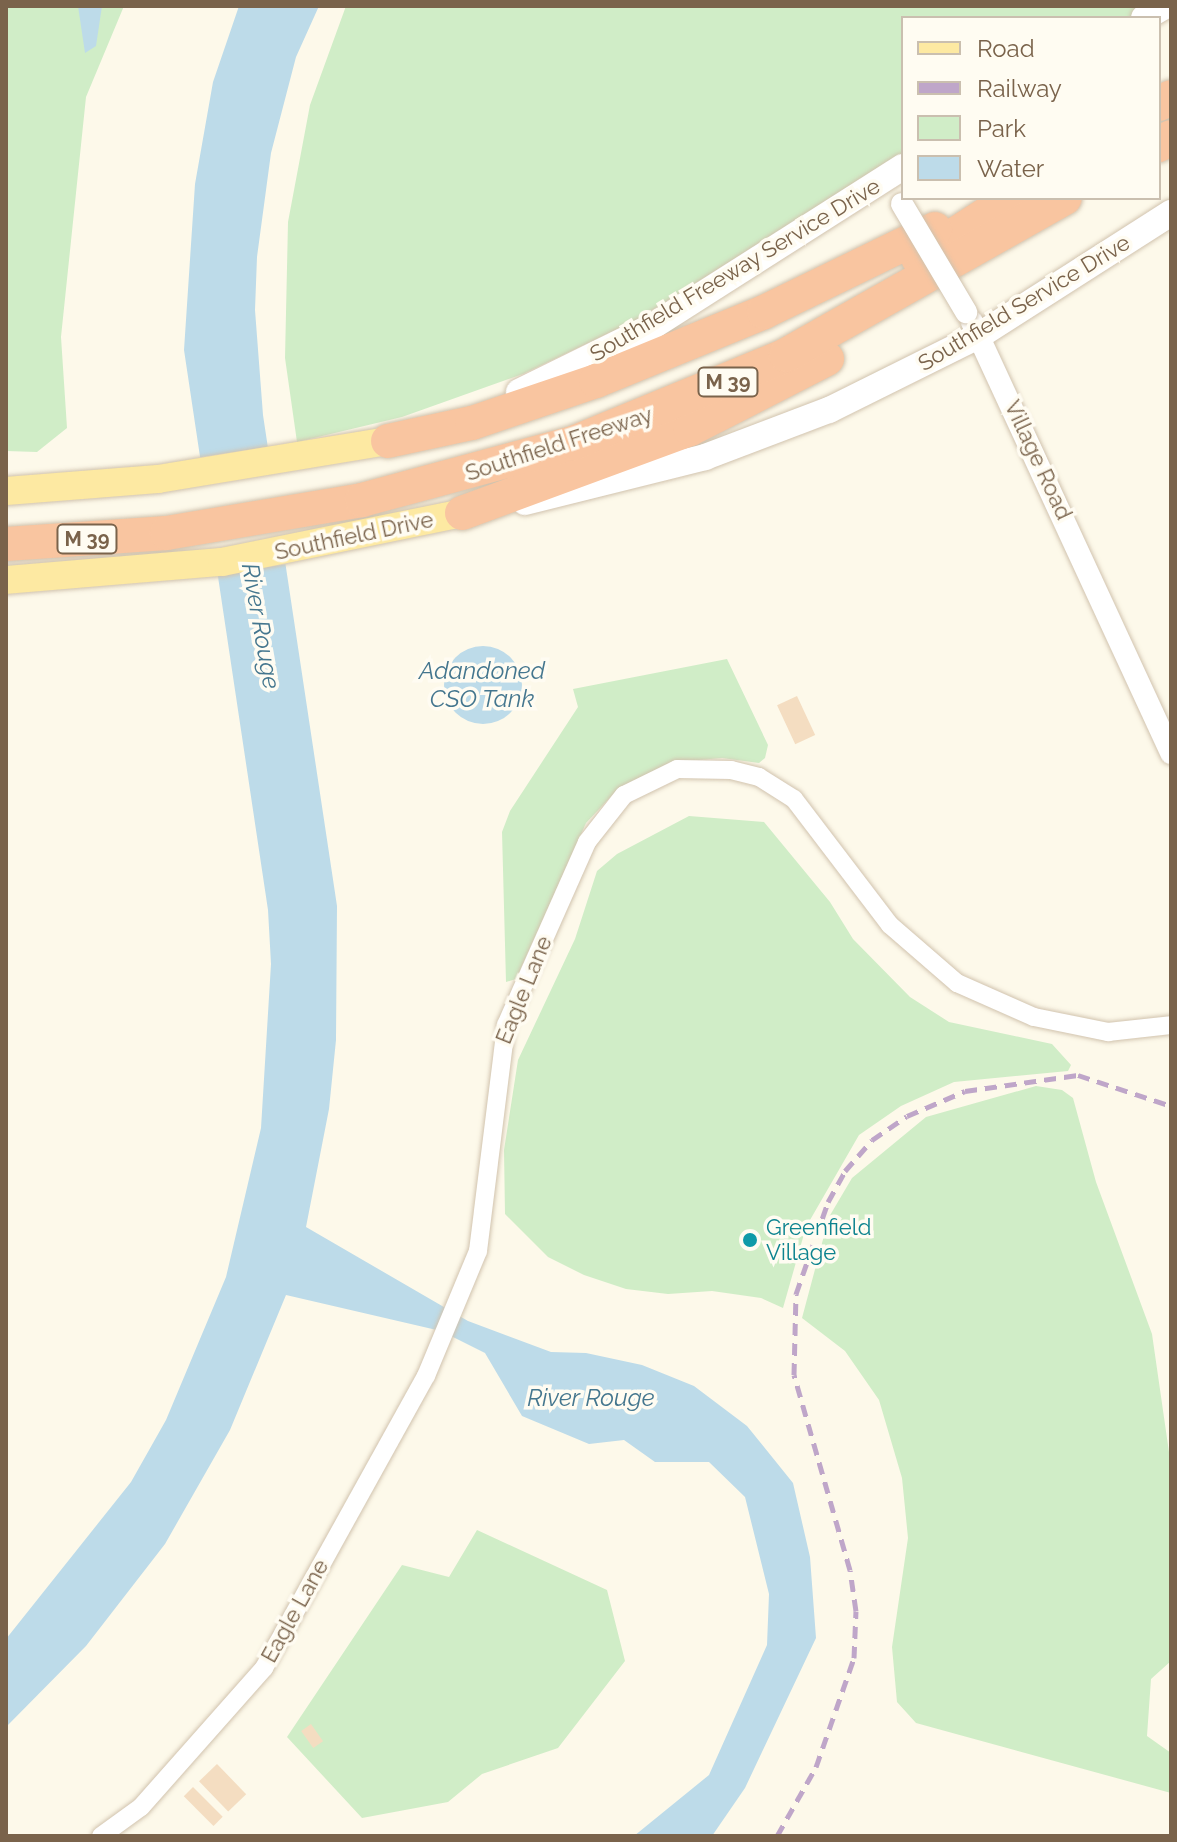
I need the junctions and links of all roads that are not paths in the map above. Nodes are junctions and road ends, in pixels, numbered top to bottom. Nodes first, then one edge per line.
1 (1165, 6) edge
2 (1148, 16) edge
3 (895, 172) edge
4 (901, 199) edge
5 (901, 200) edge
6 (988, 200) edge
7 (1009, 200) edge
8 (1062, 200) edge
9 (1077, 200) edge
10 (1171, 213) edge
11 (980, 335) junction
12 (388, 441) junction
13 (356, 476) junction
14 (6, 491) edge
15 (462, 513) junction
16 (166, 523) junction
17 (6, 526) edge
18 (6, 544) edge
19 (6, 580) edge
20 (1171, 753) edge
21 (1171, 1025) edge
22 (101, 1836) edge

1 - 2 main road
3 - 4 street, Village Road, bridge
3 - 12 main road, Southfield Freeway Service Drive
5 - 11 street, Village Road, bridge
6 - 12 highway
7 - 13 highway, Southfield Freeway / M 39
8 - 13 highway, Southfield Freeway / M 39
9 - 15 highway
10 - 11 main road, Southfield Service Drive
11 - 15 main road, Southfield Service Drive
11 - 20 street, Village Road
12 - 13 main road, Southfield Freeway Service Drive
13 - 14 main road, Southfield Freeway Service Drive
13 - 16 highway, Southfield Freeway / M 39
15 - 19 main road, Southfield Drive
16 - 17 highway, Southfield Freeway / M 39
16 - 18 highway, Southfield Freeway / M 39
21 - 22 street, Eagle Lane

